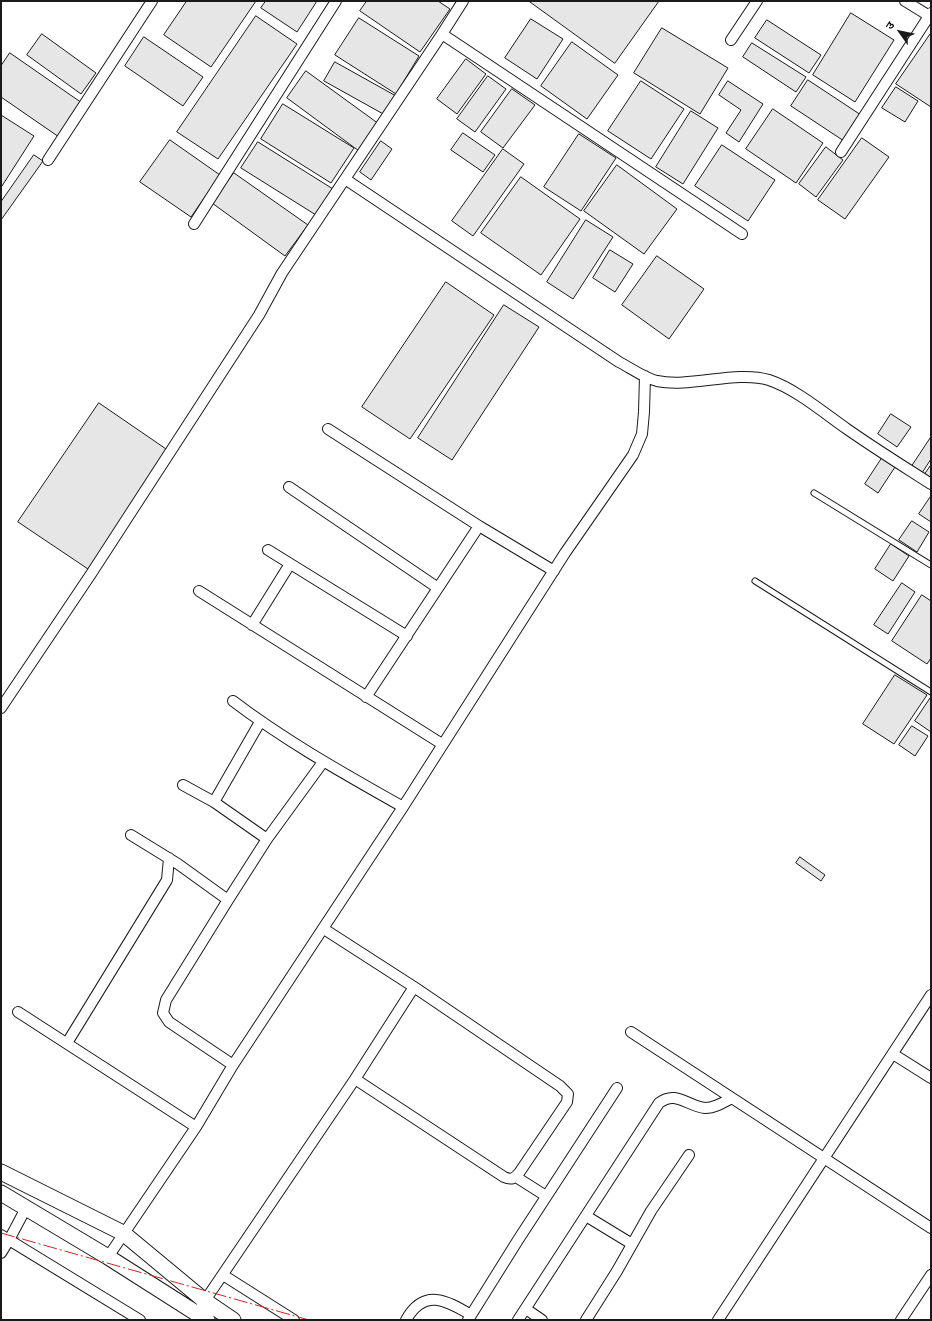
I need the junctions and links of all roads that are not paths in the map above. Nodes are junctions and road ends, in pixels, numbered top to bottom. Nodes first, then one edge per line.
1 (152, 1) edge
2 (336, 1) edge
3 (463, 1) edge
4 (757, 1) edge
5 (905, 1) edge
6 (930, 16) edge
7 (442, 34) junction
8 (731, 40) dead end
9 (841, 152) dead end
10 (48, 160) dead end
11 (345, 179) junction
12 (194, 224) dead end
13 (742, 234) dead end
14 (645, 376) junction
15 (328, 429) dead end
16 (931, 484) edge
17 (288, 487) dead end
18 (814, 493) dead end
19 (479, 526) junction
20 (268, 550) dead end
21 (290, 564) junction
22 (931, 566) edge
23 (554, 570) junction
24 (755, 581) dead end
25 (438, 588) junction
26 (199, 591) dead end
27 (252, 625) junction
28 (407, 636) junction
29 (931, 692) edge
30 (366, 697) junction
31 (234, 701) dead end
32 (1, 708) edge
33 (260, 722) junction
34 (442, 744) junction
35 (323, 762) junction
36 (183, 785) dead end
37 (214, 802) junction
38 (403, 806) junction
39 (131, 835) dead end
40 (267, 839) junction
41 (169, 858) junction
42 (228, 900) junction
43 (324, 929) junction
44 (414, 987) junction
45 (931, 996) edge
46 (18, 1012) dead end
47 (631, 1032) dead end
48 (67, 1043) junction
49 (893, 1054) junction
50 (233, 1065) junction
51 (931, 1078) edge
52 (355, 1079) junction
53 (617, 1088) dead end
54 (732, 1098) junction
55 (196, 1127) junction
56 (689, 1155) dead end
57 (824, 1158) junction
58 (1, 1172) edge
59 (516, 1177) junction
60 (1, 1193) edge
61 (546, 1196) junction
62 (26, 1208) junction
63 (586, 1216) junction
64 (931, 1228) edge
65 (123, 1233) junction
66 (5, 1238) edge
67 (632, 1244) junction
68 (1, 1253) edge
69 (108, 1257) junction
70 (223, 1275) junction
71 (931, 1275) edge
72 (205, 1301) junction
73 (526, 1309) junction
74 (202, 1317) edge
75 (469, 1318) edge
76 (140, 1320) edge
77 (233, 1320) edge
78 (294, 1320) edge
79 (406, 1320) edge
80 (518, 1320) edge
81 (542, 1320) edge
82 (586, 1320) edge
83 (718, 1320) edge
84 (901, 1320) edge

1 - 10 street
2 - 12 street
3 - 7 street
4 - 8 street
5 - 6 street
6 - 9 street
7 - 11 street
7 - 13 street
11 - 14 street
11 - 32 street
14 - 16 street
14 - 23 street
15 - 19 street
17 - 25 street
18 - 22 lane
19 - 23 street
19 - 25 street
20 - 21 street
21 - 27 street
21 - 28 street
23 - 34 street
24 - 29 lane
25 - 28 street
26 - 27 street
27 - 30 street
28 - 30 street
30 - 34 street
31 - 33 street
33 - 35 street
33 - 37 street
34 - 38 street
35 - 38 street
35 - 40 street
36 - 37 street
37 - 40 street
38 - 43 street
39 - 41 street
40 - 42 street
41 - 42 street
41 - 48 street
42 - 50 street
43 - 44 street
43 - 50 street
44 - 52 street
44 - 59 street
45 - 49 street
46 - 48 street
47 - 54 street
48 - 55 street
49 - 51 street
49 - 57 street
50 - 55 street
52 - 59 street
52 - 70 street
53 - 61 street
54 - 57 street
54 - 63 street
55 - 65 street
56 - 67 street
57 - 64 street
57 - 83 street
58 - 65 street
59 - 61 street
60 - 62 street
61 - 75 street
62 - 66 street
62 - 69 street
63 - 67 street
63 - 73 street
65 - 69 street
65 - 72 street
66 - 68 street
66 - 76 street
67 - 82 street
69 - 74 street
70 - 72 street
70 - 78 street
71 - 84 street
72 - 74 street
72 - 77 street
73 - 80 street
73 - 81 street
75 - 79 street

